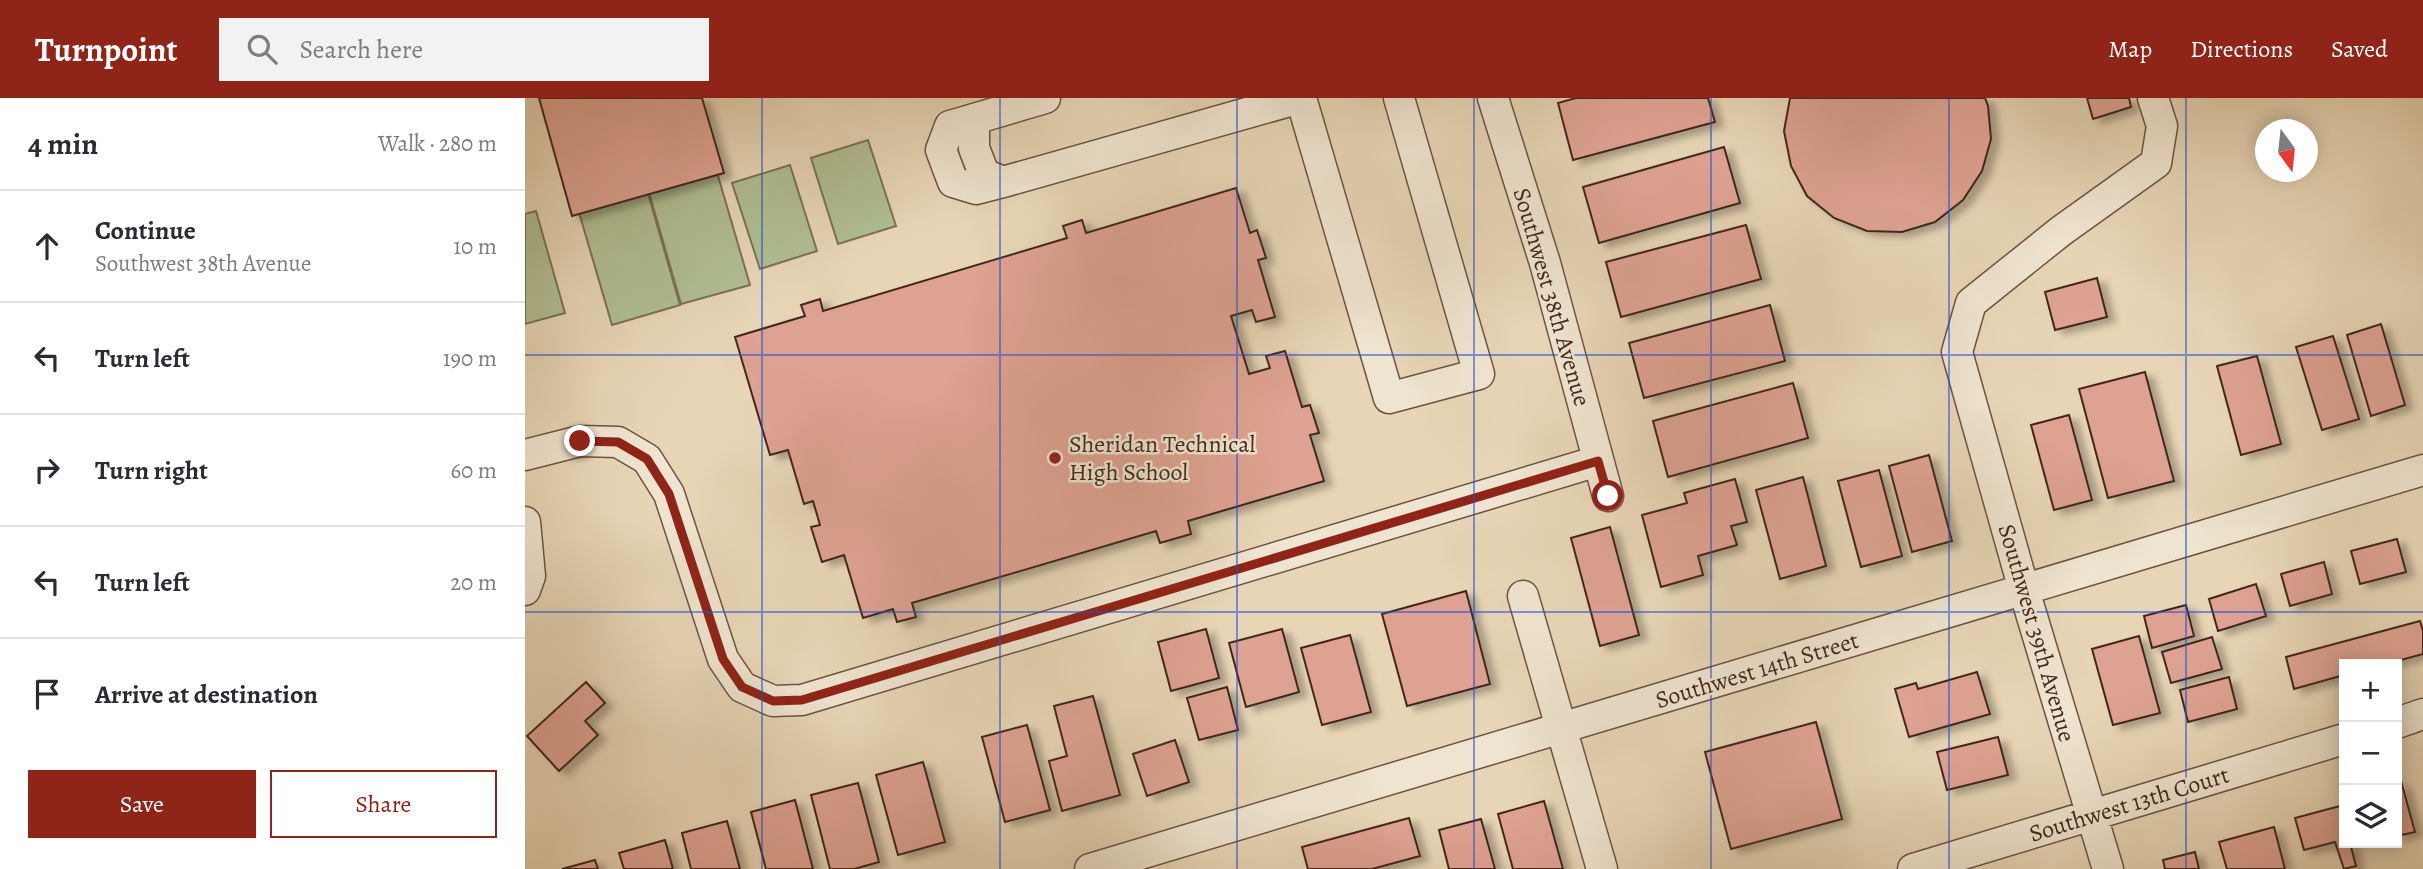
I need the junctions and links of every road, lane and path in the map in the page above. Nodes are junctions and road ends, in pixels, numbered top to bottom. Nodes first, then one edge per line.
1 (1045, 98) edge
2 (1301, 98) edge
3 (1399, 98) edge
4 (1493, 98) edge
5 (2153, 98) edge
6 (525, 455) edge
7 (1598, 461) junction
8 (2423, 470) edge
9 (1608, 496) dead end
10 (525, 522) edge
11 (525, 590) edge
12 (2024, 590) junction
13 (1523, 596) dead end
14 (2423, 715) edge
15 (2400, 722) edge
16 (1561, 729) junction
17 (2339, 740) edge
18 (2092, 816) junction
19 (1090, 869) edge
20 (1602, 869) edge
21 (1913, 869) edge
22 (2108, 869) edge

1 - 2 street
2 - 3 street
4 - 7 street, Southwest 38th Avenue
5 - 12 street, Southwest 39th Avenue
6 - 7 street
7 - 9 street, Southwest 38th Avenue
8 - 12 street, Southwest 14th Street
10 - 11 street
12 - 16 street, Southwest 14th Street
12 - 18 street, Southwest 39th Avenue
13 - 16 street
14 - 15 street
16 - 19 street, Southwest 14th Street
16 - 20 street
17 - 18 street, Southwest 13th Court
18 - 21 street, Southwest 13th Court
18 - 22 street, Southwest 39th Avenue

